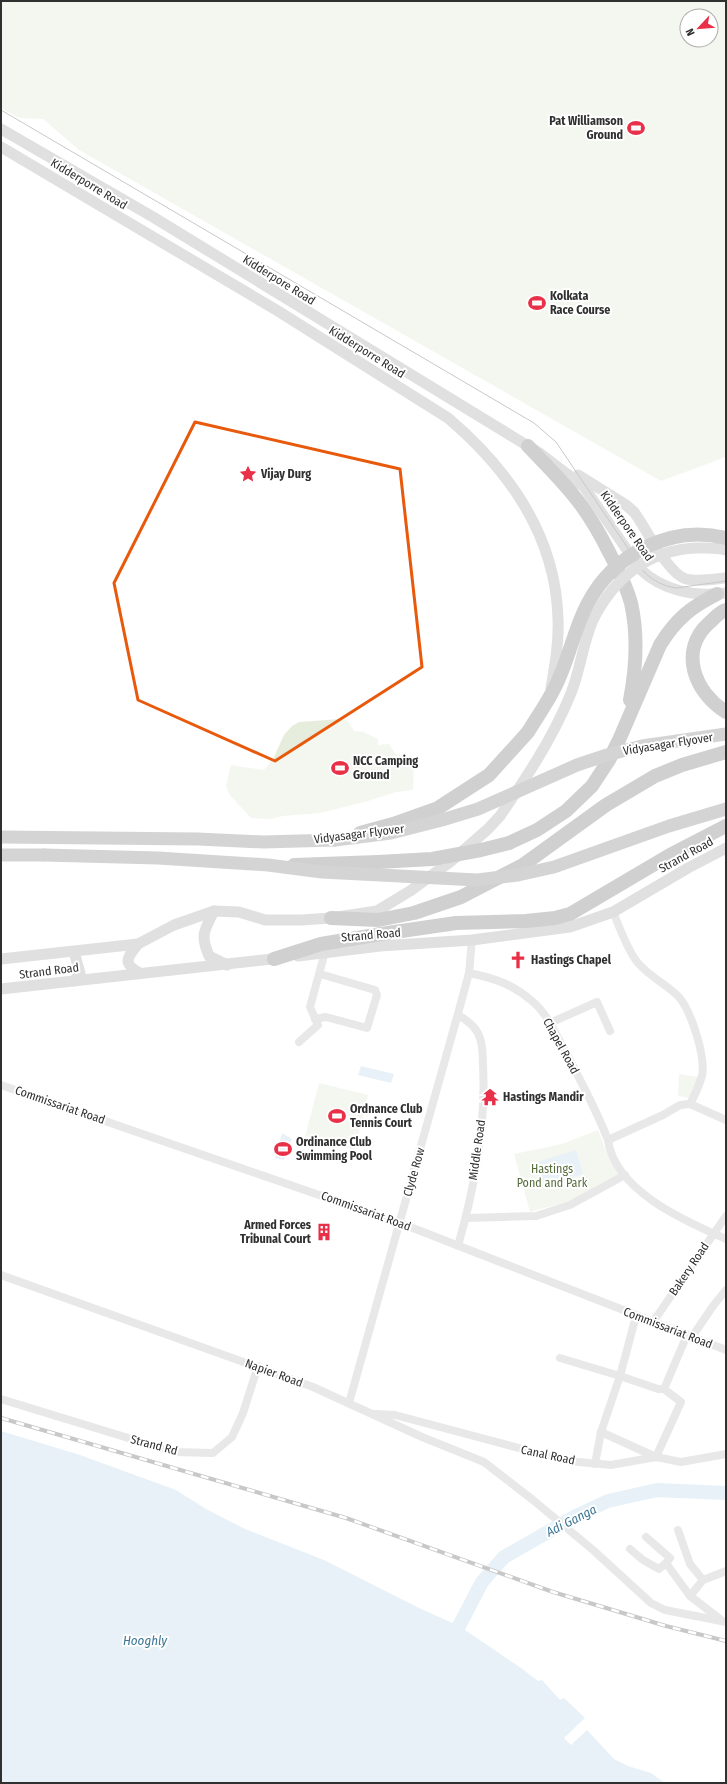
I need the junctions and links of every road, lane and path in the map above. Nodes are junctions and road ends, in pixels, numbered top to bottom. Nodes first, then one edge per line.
1 (1, 129) edge
2 (1, 146) edge
3 (528, 446) junction
4 (541, 454) junction
5 (726, 538) edge
6 (726, 550) edge
7 (726, 578) edge
8 (687, 579) junction
9 (684, 591) junction
10 (722, 593) edge
11 (726, 610) edge
12 (726, 615) edge
13 (550, 696) junction
14 (726, 712) edge
15 (625, 726) junction
16 (726, 734) edge
17 (726, 752) edge
18 (726, 809) edge
19 (726, 826) edge
20 (1, 837) edge
21 (335, 840) junction
22 (726, 848) edge
23 (1, 855) edge
24 (268, 866) junction
25 (214, 911) junction
26 (613, 912) junction
27 (331, 918) junction
28 (472, 940) junction
29 (138, 944) junction
30 (74, 952) junction
31 (325, 952) junction
32 (274, 959) junction
33 (1, 960) edge
34 (228, 965) junction
35 (140, 973) junction
36 (469, 973) junction
37 (320, 974) junction
38 (74, 981) junction
39 (1, 989) edge
40 (458, 1015) junction
41 (315, 1019) junction
42 (550, 1023) junction
43 (610, 1031) dead end
44 (299, 1042) dead end
45 (1, 1085) edge
46 (690, 1104) junction
47 (726, 1120) edge
48 (608, 1140) junction
49 (625, 1175) junction
50 (726, 1216) edge
51 (466, 1218) junction
52 (400, 1223) junction
53 (713, 1233) junction
54 (726, 1239) edge
55 (458, 1246) junction
56 (1, 1275) edge
57 (726, 1290) edge
58 (636, 1316) junction
59 (653, 1322) junction
60 (690, 1336) junction
61 (726, 1350) edge
62 (560, 1358) dead end
63 (258, 1366) junction
64 (620, 1376) junction
65 (664, 1389) junction
66 (1, 1399) edge
67 (349, 1403) junction
68 (372, 1414) junction
69 (601, 1432) junction
70 (726, 1454) edge
71 (656, 1457) junction
72 (595, 1464) junction
73 (678, 1530) dead end
74 (646, 1537) dead end
75 (630, 1549) dead end
76 (666, 1563) junction
77 (726, 1571) edge
78 (703, 1580) junction
79 (690, 1596) junction
80 (723, 1621) edge

1 - 3 main road, Kidderpore Road
2 - 13 main road, Kidderporre Road
3 - 4 main road, Kidderpore Road
3 - 15 highway
4 - 8 main road, Kidderpore Road
4 - 9 main road, Kidderpore Road
5 - 13 highway, bridge
6 - 27 main road, Strand Road, bridge
7 - 8 main road
8 - 9 main road
9 - 10 main road, Kidderpore Road
10 - 12 street
10 - 15 highway
11 - 14 highway, bridge
13 - 21 highway, bridge
15 - 24 highway, bridge
16 - 21 highway, Vidyasagar Flyover, bridge
17 - 27 highway
18 - 24 highway, bridge
19 - 32 highway
20 - 21 highway, Vidyasagar Flyover
22 - 26 main road, Strand Road
23 - 24 highway, bridge
25 - 27 main road, Strand Road
25 - 29 main road, Strand Road
25 - 34 main road
26 - 28 main road, Strand Road
26 - 46 street
28 - 31 main road, Strand Road
28 - 36 street, Clyde Row
29 - 30 main road, Strand Road
29 - 35 main road
30 - 33 main road, Strand Road
30 - 38 main road
31 - 32 main road, Strand Road
31 - 37 street
32 - 34 main road, Strand Road
34 - 35 main road, Strand Road
35 - 38 main road, Strand Road
36 - 40 street, Clyde Row
36 - 42 street, Chapel Road
37 - 41 street
37 - 41 street
38 - 39 main road, Strand Road
40 - 51 street, Middle Road
40 - 52 street, Clyde Row
41 - 44 street
42 - 43 street
42 - 48 street, Chapel Road
45 - 52 street, Commissariat Road
46 - 47 street
46 - 48 street
48 - 49 street, Chapel Road
49 - 51 street
49 - 53 street, Chapel Road
50 - 53 street, Bakery Road
51 - 55 street, Middle Road
52 - 55 street, Commissariat Road
52 - 67 street, Clyde Row
53 - 54 street, Chapel Road
53 - 59 street, Bakery Road
55 - 58 street, Commissariat Road
56 - 63 street, Napier Road
57 - 60 street
58 - 59 street, Commissariat Road
58 - 64 street
59 - 60 street, Commissariat Road
60 - 61 street, Commissariat Road
60 - 65 street
62 - 64 street
63 - 66 street, Strand Rd
63 - 67 street, Napier Road
64 - 65 street
64 - 69 street
65 - 71 street
67 - 68 street, Napier Road
68 - 72 street, Canal Road
68 - 80 street, Napier Road
69 - 71 street
69 - 72 street
70 - 71 street, Canal Road
71 - 72 street, Canal Road
73 - 78 street
74 - 76 street
75 - 76 street
76 - 79 street
77 - 78 street
78 - 79 street
79 - 80 street

